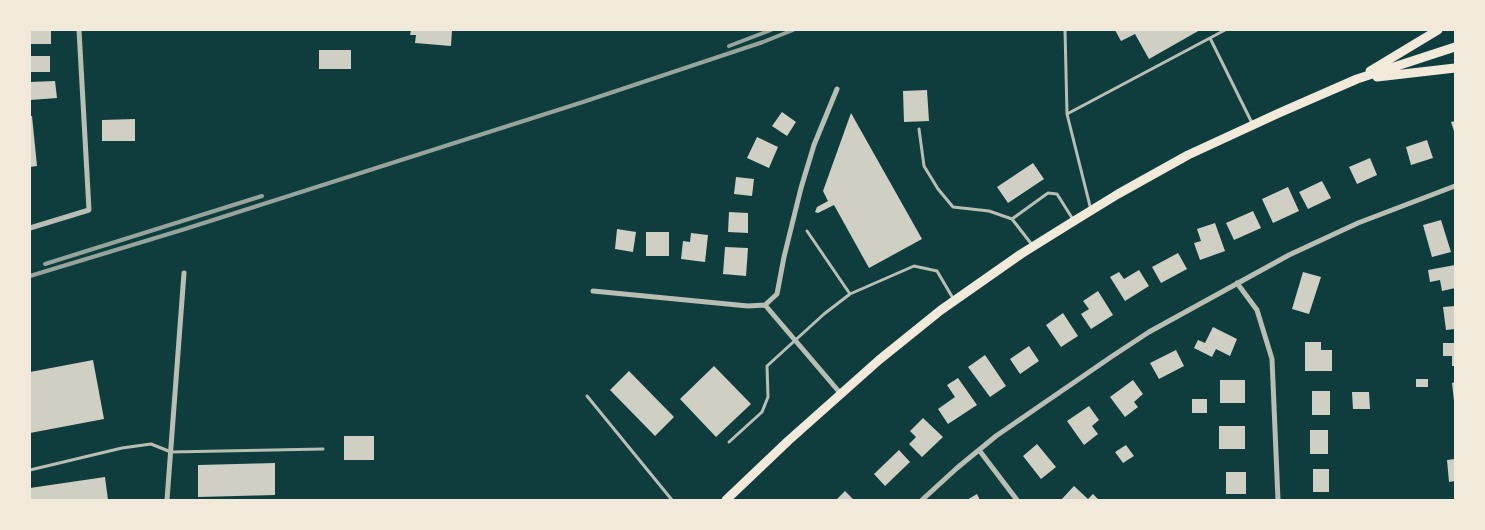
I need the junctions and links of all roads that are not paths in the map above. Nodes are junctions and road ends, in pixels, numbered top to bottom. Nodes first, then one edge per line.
1 (79, 30) edge
2 (1065, 30) edge
3 (1225, 30) edge
4 (1438, 30) edge
5 (1210, 38) junction
6 (1455, 47) edge
7 (1455, 68) edge
8 (1357, 79) junction
9 (836, 90) dead end
10 (1067, 114) junction
11 (1252, 125) junction
12 (919, 129) dead end
13 (1455, 186) edge
14 (1092, 210) junction
15 (1012, 220) junction
16 (1074, 221) junction
17 (30, 228) edge
18 (807, 231) dead end
19 (1033, 247) junction
20 (184, 273) dead end
21 (1237, 283) junction
22 (593, 291) dead end
23 (850, 294) junction
24 (955, 300) junction
25 (765, 305) junction
26 (795, 340) junction
27 (841, 394) junction
28 (587, 396) dead end
29 (729, 442) dead end
30 (323, 448) dead end
31 (979, 450) junction
32 (171, 452) junction
33 (30, 470) edge
34 (167, 500) edge
35 (672, 500) edge
36 (726, 500) edge
37 (922, 500) edge
38 (1017, 500) edge
39 (1278, 500) edge

1 - 17 street
2 - 10 lane
3 - 5 lane
4 - 8 main road
5 - 10 lane
5 - 11 lane
6 - 8 main road
7 - 8 main road
8 - 11 main road
9 - 25 street
10 - 14 lane
11 - 14 main road
12 - 15 lane
13 - 21 street
14 - 16 main road
15 - 16 lane
15 - 19 lane
16 - 19 main road
18 - 23 lane
19 - 24 main road
20 - 32 street
21 - 31 street
21 - 39 street
22 - 25 street
23 - 24 lane
23 - 26 lane
24 - 27 main road
25 - 26 street
26 - 27 street
26 - 29 lane
27 - 36 main road
28 - 35 lane
30 - 32 lane
31 - 37 street
31 - 38 street
32 - 33 lane
32 - 34 street

